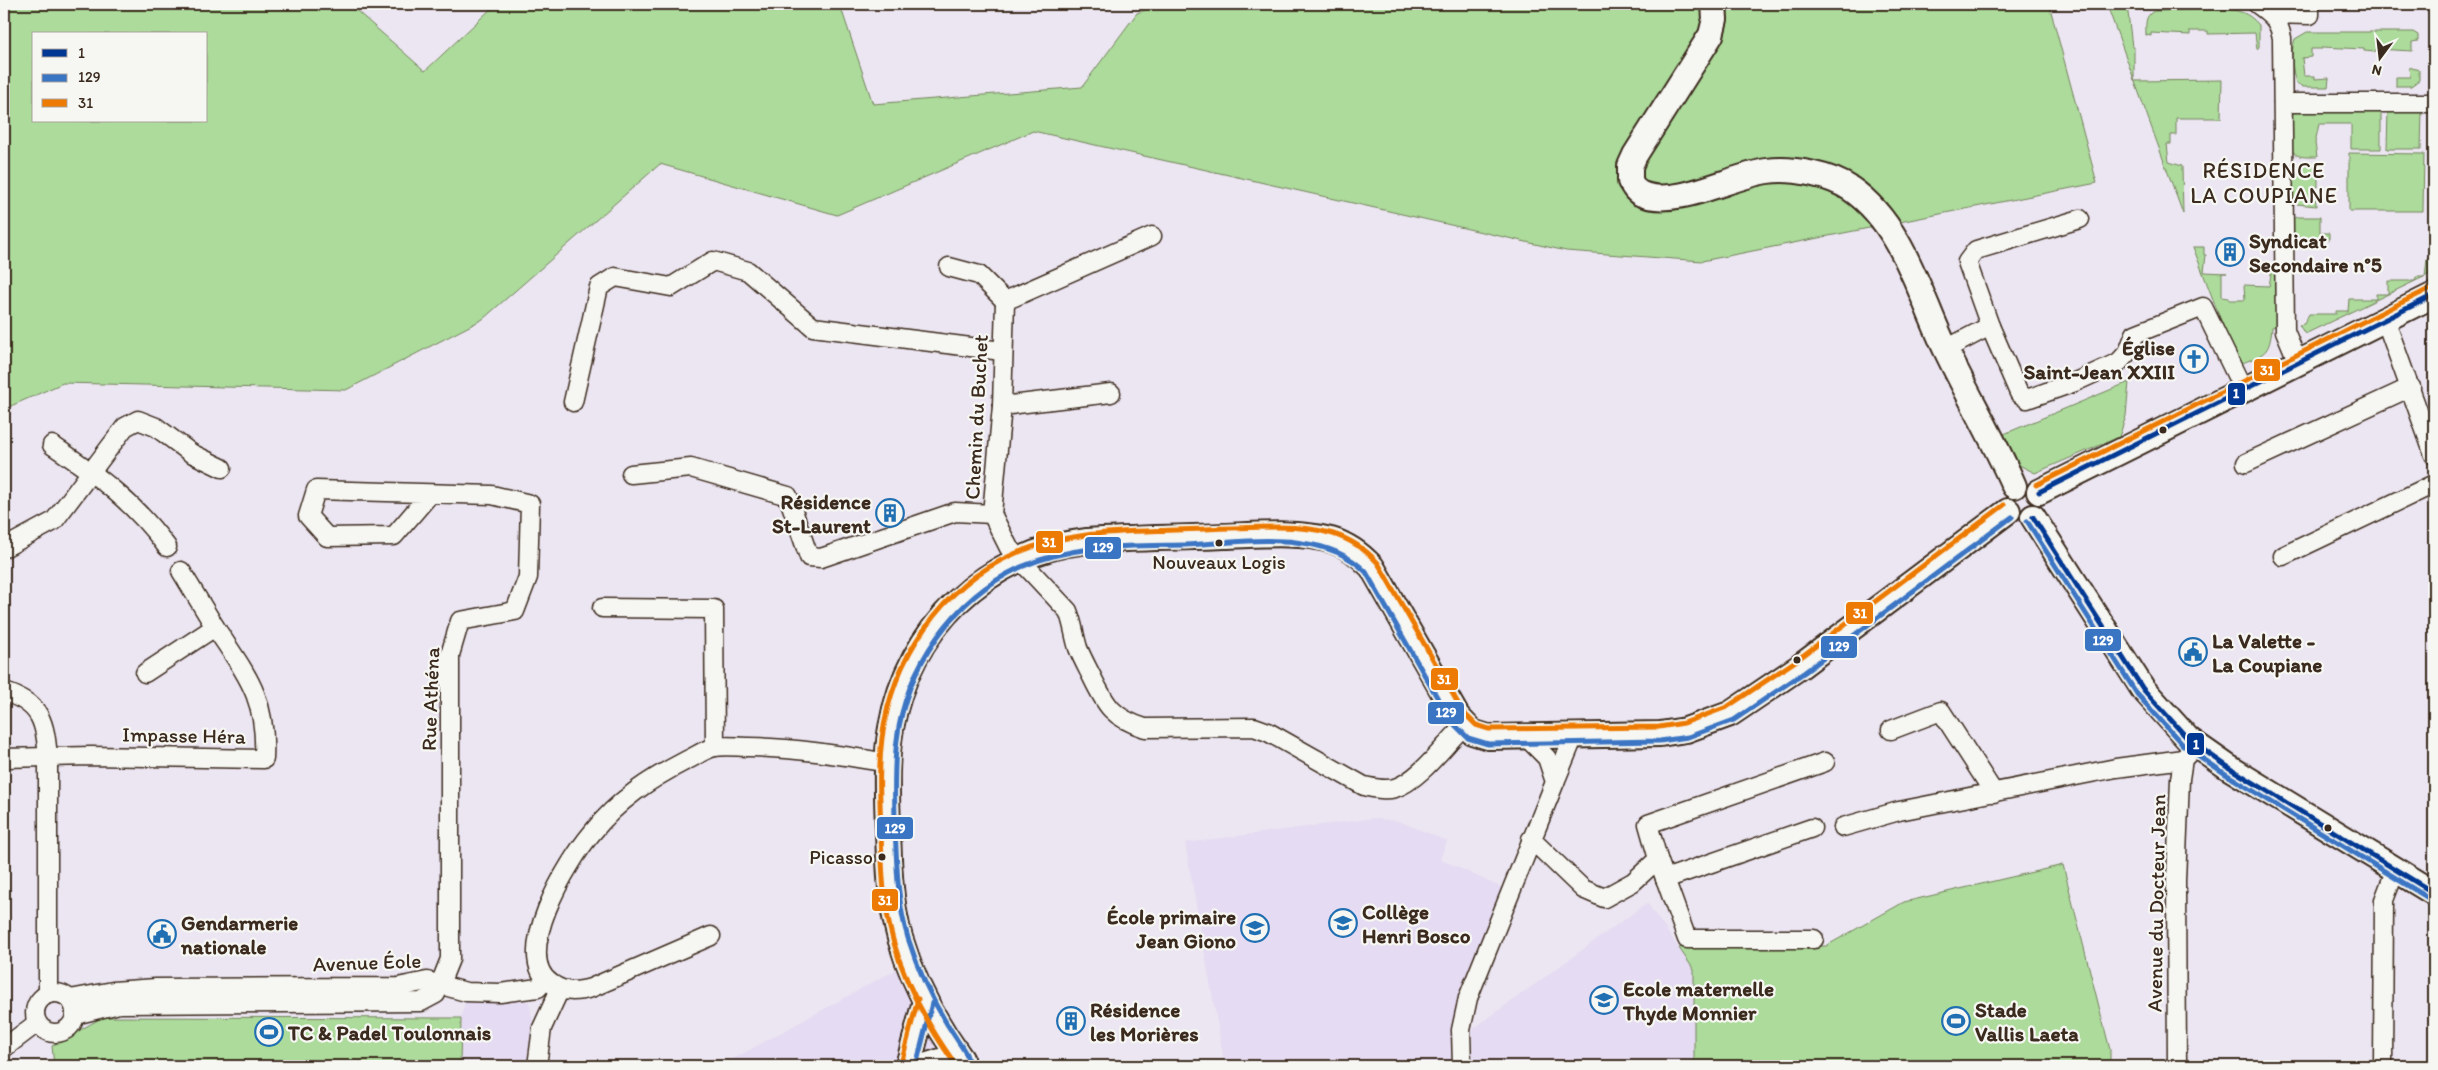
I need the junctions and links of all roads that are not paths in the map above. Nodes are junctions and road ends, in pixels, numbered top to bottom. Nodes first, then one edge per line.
1 (1714, 4) edge
2 (2257, 4) edge
3 (2310, 4) edge
4 (2272, 14) junction
5 (2283, 103) junction
6 (2434, 103) edge
7 (2080, 219) dead end
8 (1152, 236) dead end
9 (949, 267) dead end
10 (2434, 295) edge
11 (1005, 301) junction
12 (2385, 319) junction
13 (1990, 326) junction
14 (1946, 349) junction
15 (1002, 352) junction
16 (2298, 362) junction
17 (2411, 387) junction
18 (2243, 389) junction
19 (1111, 393) dead end
20 (574, 402) dead end
21 (1002, 406) junction
22 (52, 444) dead end
23 (2434, 456) edge
24 (2246, 463) dead end
25 (222, 468) dead end
26 (92, 472) junction
27 (631, 474) dead end
28 (2434, 484) edge
29 (2014, 486) junction
30 (2039, 492) junction
31 (430, 494) junction
32 (2008, 511) junction
33 (992, 514) junction
34 (2034, 517) junction
35 (4, 548) edge
36 (167, 548) dead end
37 (2283, 556) dead end
38 (1020, 558) junction
39 (181, 571) dead end
40 (602, 608) dead end
41 (215, 627) junction
42 (144, 673) dead end
43 (4, 692) edge
44 (1464, 726) junction
45 (1891, 730) dead end
46 (1525, 736) junction
47 (1574, 736) junction
48 (715, 747) junction
49 (2189, 752) junction
50 (4, 758) edge
51 (48, 758) junction
52 (1825, 762) dead end
53 (888, 764) junction
54 (1555, 782) junction
55 (1994, 793) junction
56 (1843, 827) dead end
57 (1812, 828) dead end
58 (1531, 839) junction
59 (1658, 859) junction
60 (2395, 871) junction
61 (1666, 879) junction
62 (2434, 893) edge
63 (711, 936) dead end
64 (1814, 939) dead end
65 (552, 984) junction
66 (441, 985) junction
67 (48, 994) junction
68 (925, 1001) junction
69 (73, 1007) junction
70 (37, 1023) junction
71 (4, 1048) edge
72 (963, 1064) edge
73 (537, 1066) edge
74 (908, 1066) edge
75 (925, 1066) edge
76 (1462, 1066) edge
77 (2177, 1066) edge
78 (2383, 1066) edge

1 - 14 main road
2 - 4 street
3 - 4 street
4 - 5 street
5 - 6 street
5 - 16 street
7 - 13 street
8 - 11 street
9 - 11 street
10 - 12 main road
11 - 15 street, Chemin du Buchet
12 - 16 main road
12 - 17 street
13 - 14 street
13 - 18 street
14 - 29 main road
15 - 20 street
15 - 21 street, Chemin du Buchet
16 - 18 main road
17 - 23 street
17 - 24 street
18 - 30 main road
19 - 21 street
21 - 33 street, Chemin du Buchet
22 - 26 street
25 - 26 street
26 - 35 street
26 - 36 street
27 - 33 street
28 - 37 street
29 - 30 main road
29 - 32 main road
30 - 34 main road
31 - 31 street, Rue Athéna
31 - 66 street, Rue Athéna
32 - 34 main road
32 - 47 main road
33 - 38 street, Chemin du Buchet
34 - 49 main road
38 - 44 main road
38 - 44 street, Chemin du Buchet
38 - 53 main road
39 - 41 street
40 - 48 street
41 - 42 street
41 - 51 street, Impasse Héra
43 - 51 street
44 - 46 main road
45 - 55 street
46 - 47 main road
46 - 54 street
47 - 54 street
48 - 53 street
48 - 65 street
49 - 55 street
49 - 60 main road
49 - 77 street, Avenue du Docteur Jean
50 - 51 street
51 - 67 street
52 - 59 street
53 - 68 main road
54 - 58 street
55 - 56 street
57 - 61 street
58 - 59 street
58 - 76 street
59 - 61 street
60 - 62 main road
60 - 78 street
61 - 64 street
63 - 65 street
65 - 66 street, Avenue Éole
65 - 73 street
66 - 69 street, Avenue Éole
67 - 69 street
67 - 70 street
68 - 72 main road
68 - 74 main road
69 - 70 street
70 - 71 street
72 - 75 main road

